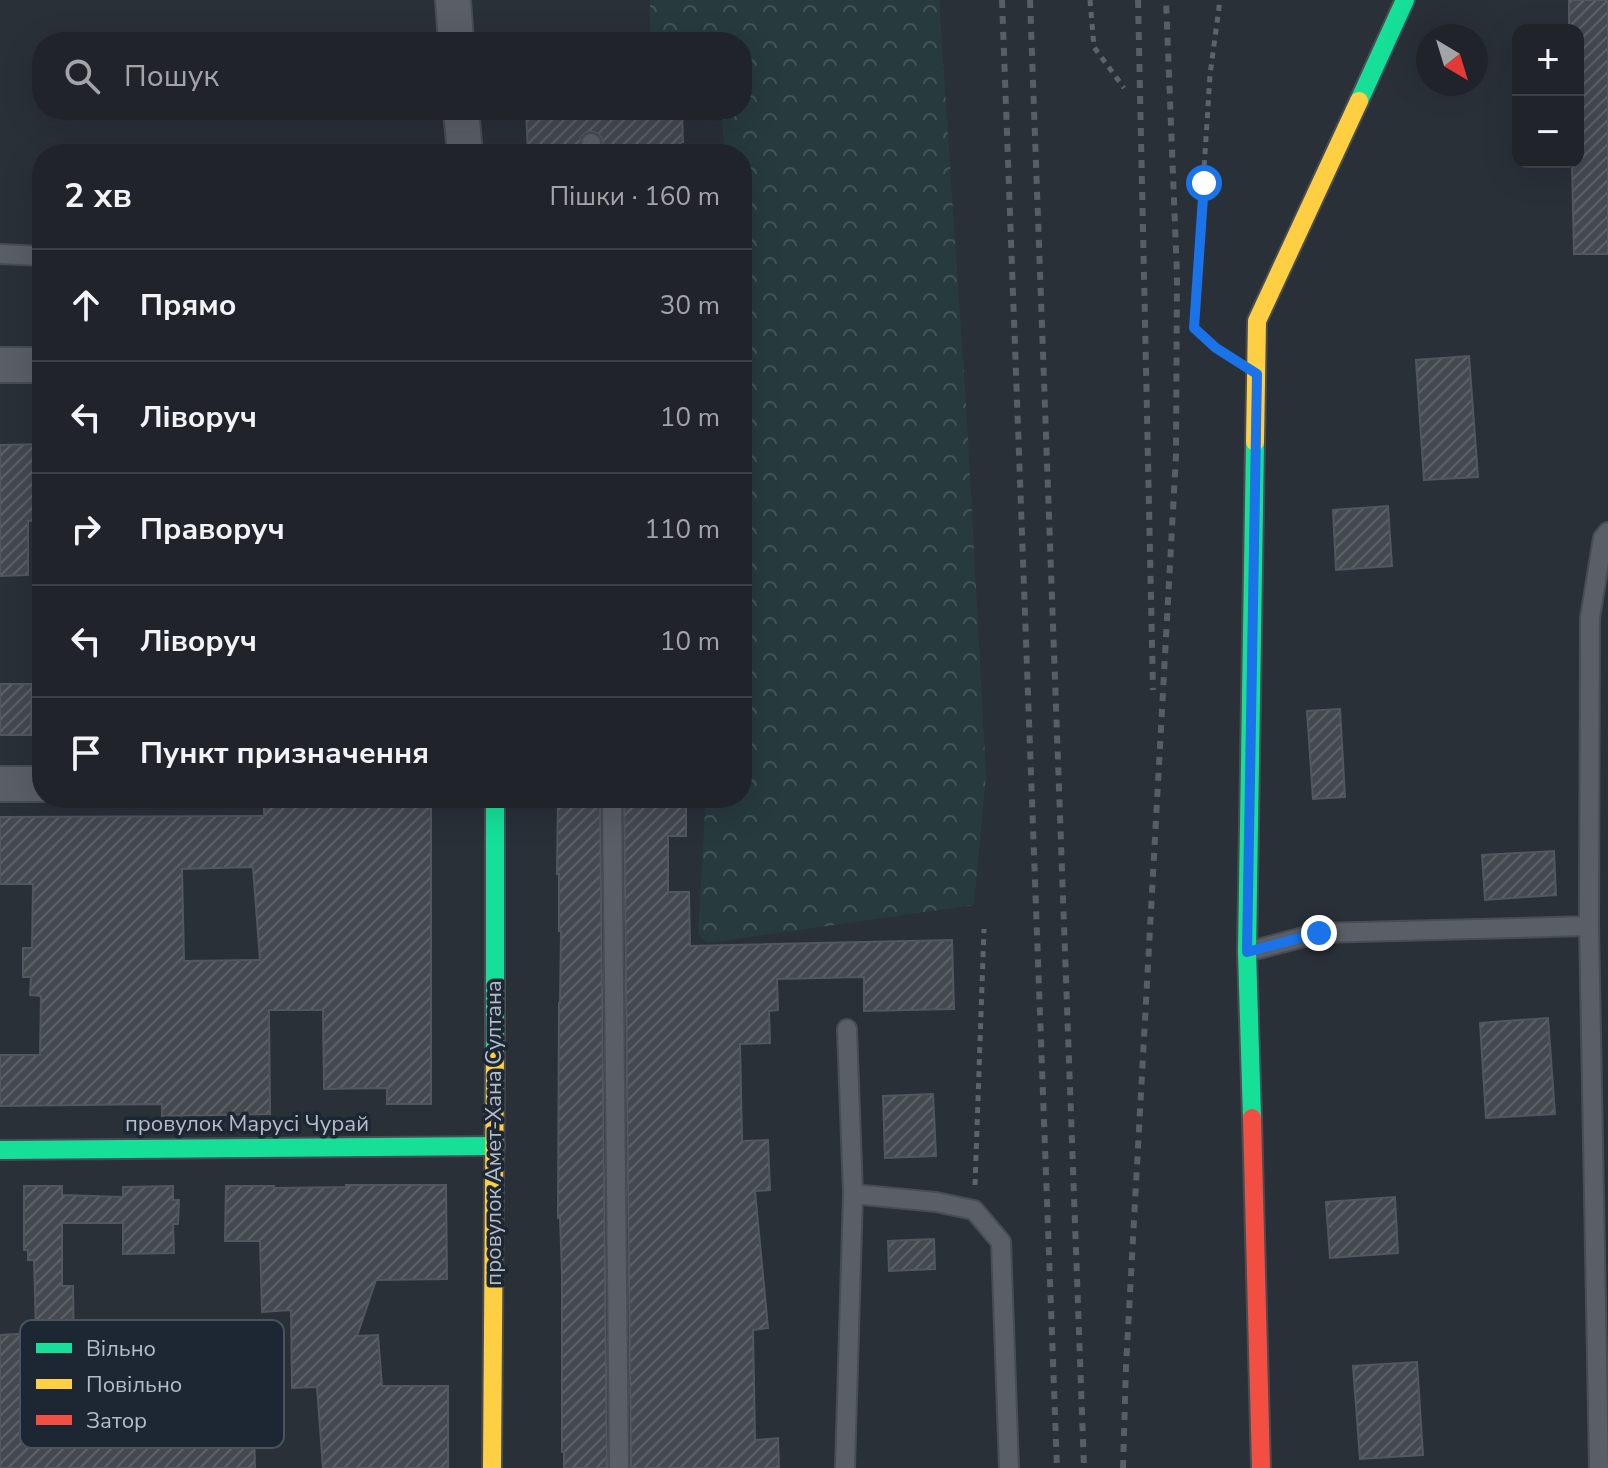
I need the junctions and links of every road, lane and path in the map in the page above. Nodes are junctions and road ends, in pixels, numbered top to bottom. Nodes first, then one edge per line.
1 (453, 0) edge
2 (1090, 0) edge
3 (1220, 0) edge
4 (1405, 0) edge
5 (455, 32) edge
6 (1124, 88) dead end
7 (462, 120) edge
8 (464, 144) edge
9 (0, 254) edge
10 (32, 256) edge
11 (0, 365) edge
12 (32, 365) edge
13 (1257, 374) junction
14 (1608, 532) edge
15 (0, 784) edge
16 (32, 784) edge
17 (495, 808) edge
18 (612, 808) edge
19 (1589, 926) junction
20 (984, 929) dead end
21 (1247, 952) junction
22 (847, 1029) dead end
23 (495, 1146) junction
24 (0, 1150) edge
25 (853, 1194) junction
26 (974, 1210) junction
27 (492, 1468) edge
28 (619, 1468) edge
29 (845, 1468) edge
30 (1009, 1468) edge
31 (1261, 1468) edge
32 (1599, 1468) edge

1 - 5 street
2 - 6 path
3 - 13 path
4 - 13 street
7 - 8 street
9 - 10 lane
11 - 12 street
13 - 21 street
14 - 19 lane
15 - 16 street
17 - 23 street, провулок Амет-Хана Султана
18 - 28 lane
19 - 21 lane
19 - 32 lane
20 - 26 path
21 - 31 street
22 - 25 lane
23 - 24 street, провулок Марусі Чурай
23 - 27 street, провулок Амет-Хана Султана
25 - 26 lane
25 - 29 lane
26 - 30 lane

